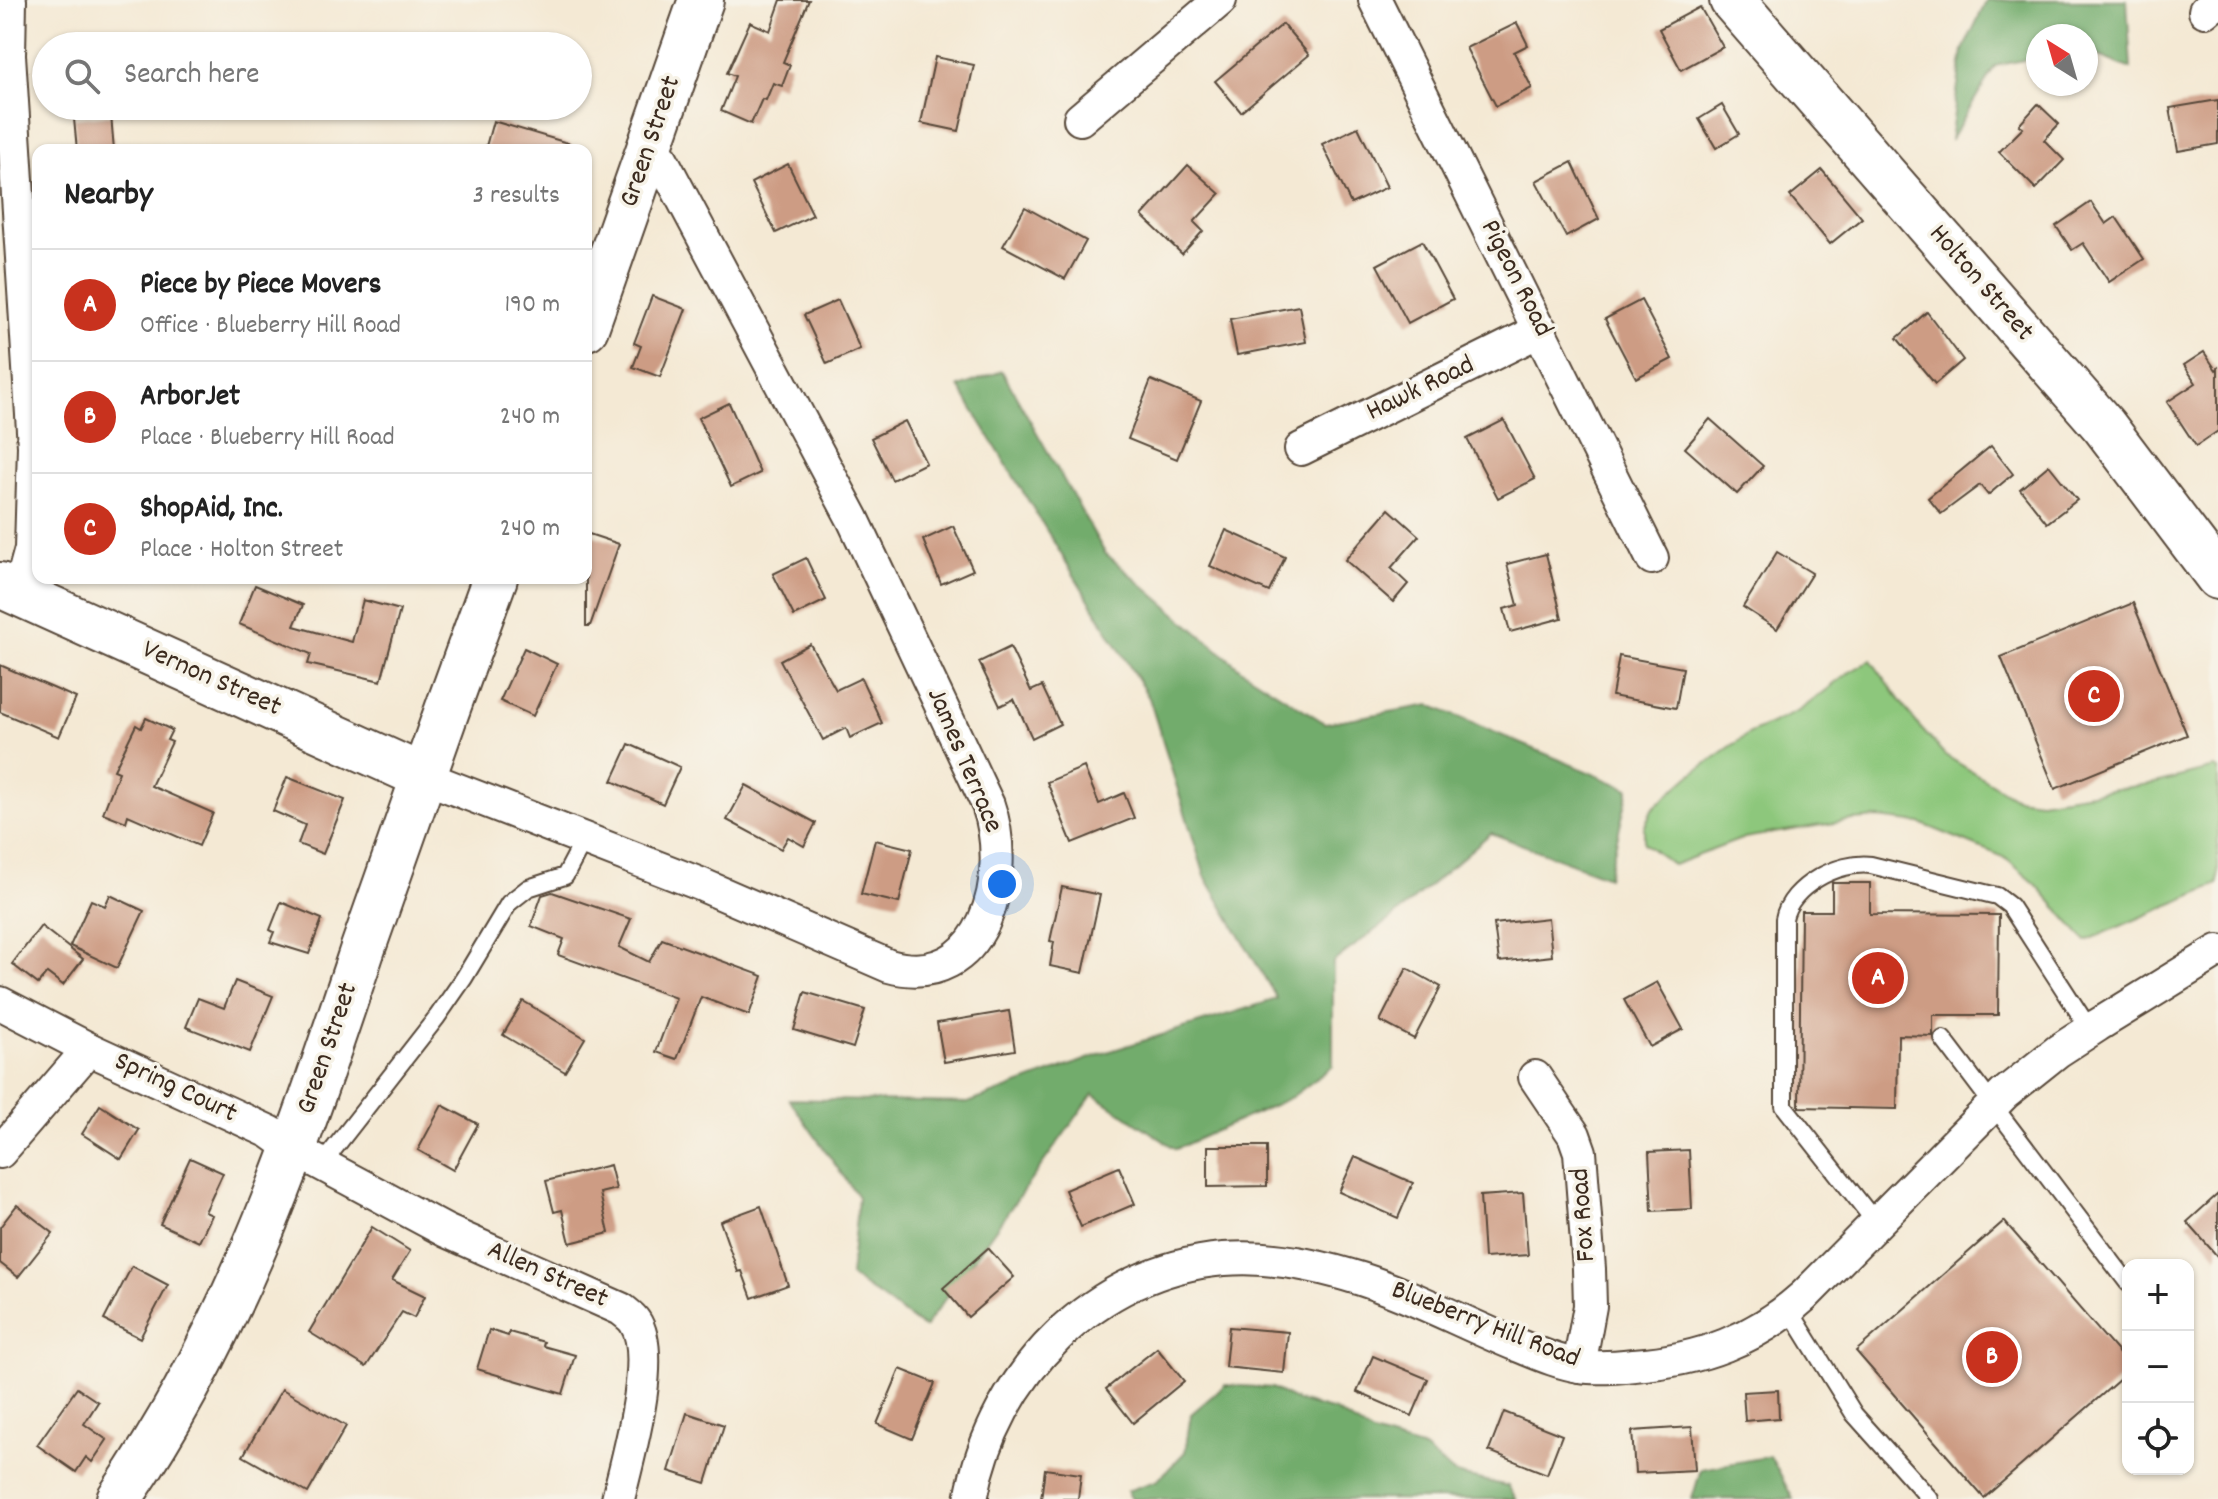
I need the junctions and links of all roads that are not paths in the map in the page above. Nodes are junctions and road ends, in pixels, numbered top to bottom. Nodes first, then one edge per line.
1 (10, 0) edge
2 (701, 0) edge
3 (1220, 0) edge
4 (1375, 0) edge
5 (1732, 0) edge
6 (1080, 119) dead end
7 (652, 141) junction
8 (592, 311) edge
9 (1541, 330) junction
10 (32, 415) edge
11 (1301, 449) dead end
12 (32, 515) edge
13 (1652, 558) dead end
14 (2218, 577) edge
15 (493, 584) edge
16 (10, 589) edge
17 (422, 776) junction
18 (585, 838) junction
19 (2218, 951) edge
20 (0, 1003) edge
21 (2090, 1030) junction
22 (1943, 1039) dead end
23 (89, 1049) junction
24 (1535, 1077) dead end
25 (1992, 1105) junction
26 (0, 1152) edge
27 (308, 1157) junction
28 (1876, 1223) junction
29 (2122, 1275) edge
30 (1789, 1309) junction
31 (1579, 1366) junction
32 (119, 1499) edge
33 (618, 1499) edge
34 (971, 1499) edge
35 (1930, 1499) edge

1 - 10 street
2 - 7 street, Green Street
3 - 6 street
4 - 9 street, Pigeon Road
5 - 14 street, Holton Street
7 - 8 street, Green Street
7 - 18 street, James Terrace
9 - 11 street, Hawk Road
9 - 13 street, Pigeon Road
12 - 16 street
15 - 17 street, Green Street
16 - 17 street, Vernon Street
17 - 18 street, James Terrace
17 - 27 street, Green Street
18 - 27 lane
19 - 21 street, Blueberry Hill Road
20 - 23 street
21 - 25 street, Blueberry Hill Road
21 - 28 lane
22 - 25 lane
23 - 26 street, Spring Court
23 - 27 street, Spring Court
24 - 31 street, Fox Road
25 - 28 street, Blueberry Hill Road
25 - 29 lane
27 - 32 street, Green Street
27 - 33 street, Allen Street
28 - 30 street, Blueberry Hill Road
30 - 31 street, Blueberry Hill Road
30 - 35 lane
31 - 34 street, Blueberry Hill Road

